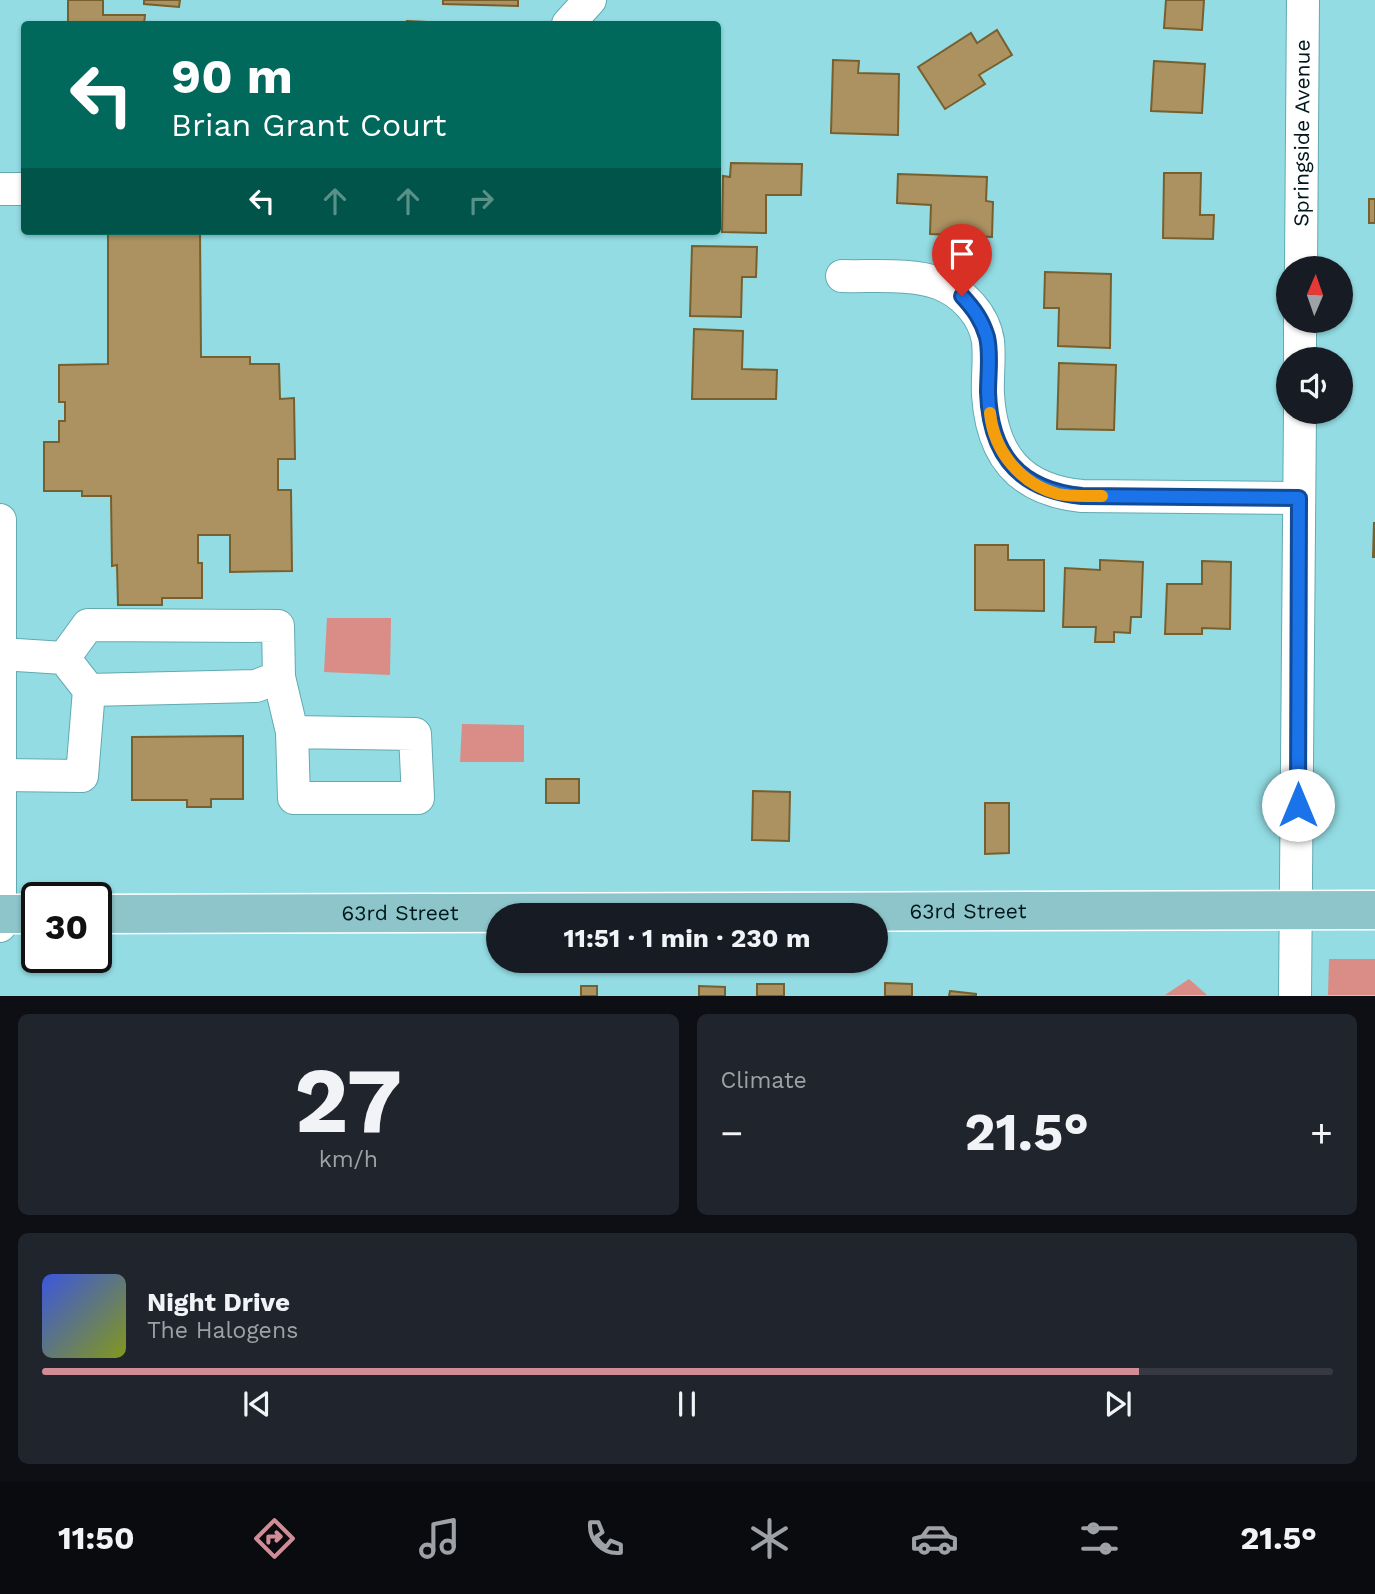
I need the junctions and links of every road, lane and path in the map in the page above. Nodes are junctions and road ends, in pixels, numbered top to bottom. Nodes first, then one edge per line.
1 (590, 0) edge
2 (1303, 0) edge
3 (571, 21) edge
4 (0, 189) edge
5 (21, 189) edge
6 (1301, 256) edge
7 (842, 276) dead end
8 (1300, 424) edge
9 (1299, 498) junction
10 (0, 520) edge
11 (1, 654) edge
12 (64, 658) junction
13 (279, 677) junction
14 (89, 690) junction
15 (292, 732) dead end
16 (1, 775) edge
17 (1297, 910) junction
18 (1375, 910) edge
19 (0, 914) edge
20 (21, 914) edge
21 (112, 914) edge
22 (0, 926) edge
23 (1295, 996) edge

1 - 3 street
2 - 6 street, Springside Avenue
4 - 5 street
7 - 9 street
8 - 9 street
9 - 17 street
10 - 11 street
11 - 12 street
11 - 16 street
12 - 13 street
12 - 14 street
13 - 14 street
13 - 15 street
14 - 16 street
16 - 19 street
17 - 18 main road, 63rd Street
17 - 21 main road, 63rd Street
17 - 23 street
19 - 20 main road
19 - 22 street

